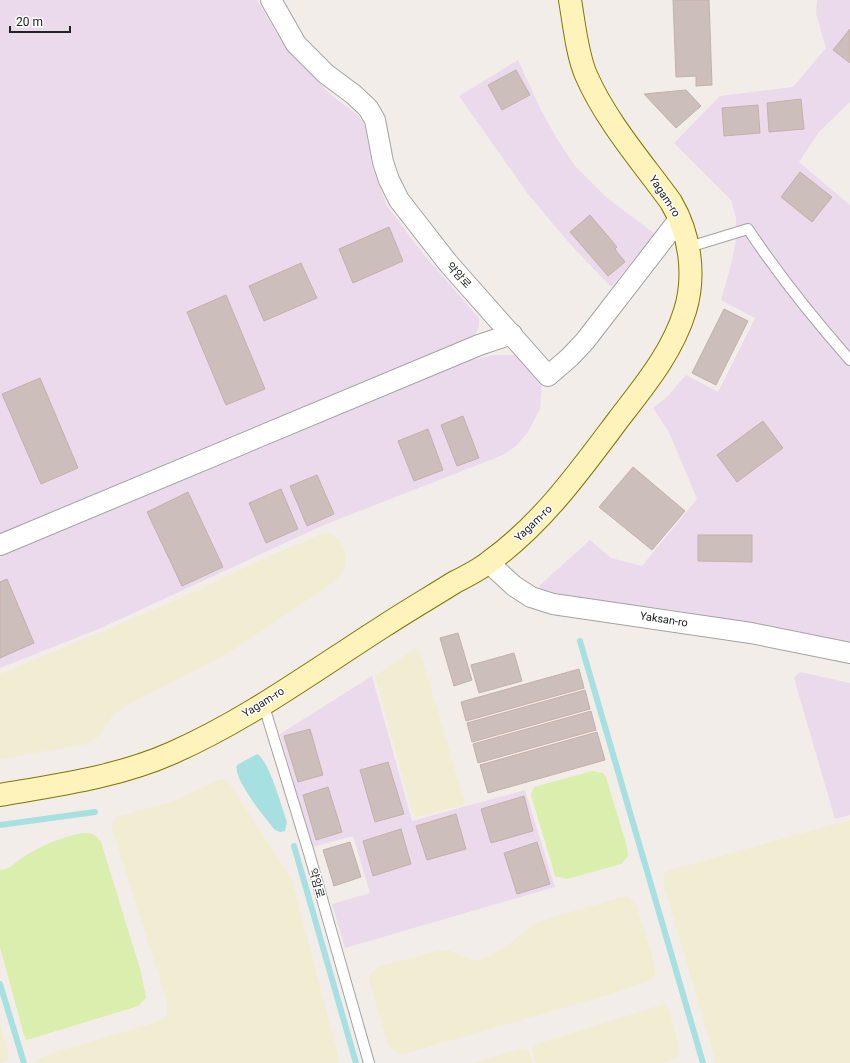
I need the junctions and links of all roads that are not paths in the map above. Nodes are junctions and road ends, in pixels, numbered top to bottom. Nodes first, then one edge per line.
1 (271, 0) edge
2 (570, 0) edge
3 (680, 218) junction
4 (689, 247) junction
5 (512, 334) junction
6 (850, 360) edge
7 (0, 545) edge
8 (489, 563) junction
9 (850, 654) edge
10 (263, 703) junction
11 (0, 795) edge
12 (369, 1063) edge

1 - 5 street, 약암로
2 - 3 street, Yagam-ro
3 - 4 street, Yagam-ro
3 - 5 street, 약암로
4 - 6 lane
4 - 8 street, Yagam-ro
5 - 7 street
8 - 9 street, Yaksan-ro
8 - 10 street, Yagam-ro
10 - 11 street, Yagam-ro
10 - 12 lane, 약암로

